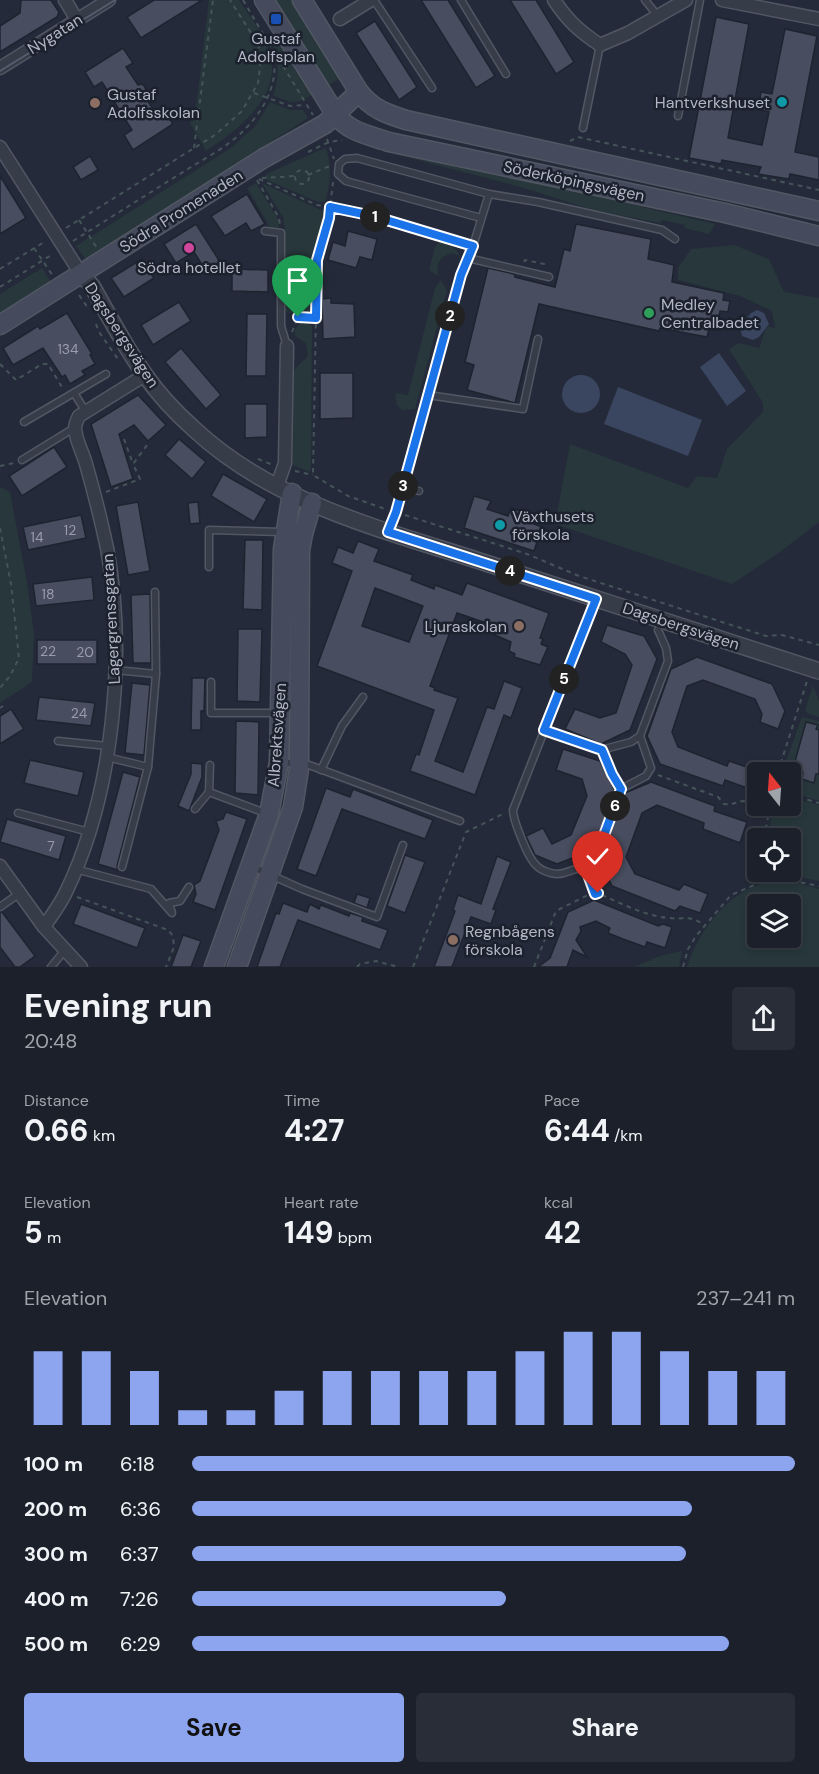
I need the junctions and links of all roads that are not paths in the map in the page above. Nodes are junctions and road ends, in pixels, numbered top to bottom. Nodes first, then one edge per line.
1 (65, 0) edge
2 (109, 0) edge
3 (264, 0) edge
4 (302, 0) edge
5 (370, 0) edge
6 (461, 0) edge
7 (554, 0) edge
8 (645, 0) edge
9 (686, 0) edge
10 (700, 0) edge
11 (722, 0) edge
12 (657, 15) junction
13 (340, 19) dead end
14 (819, 19) edge
15 (77, 20) junction
16 (600, 45) junction
17 (0, 68) edge
18 (506, 74) dead end
19 (432, 88) dead end
20 (359, 92) junction
21 (336, 115) junction
22 (678, 116) dead end
23 (583, 128) dead end
24 (0, 147) edge
25 (489, 194) junction
26 (819, 211) edge
27 (481, 218) junction
28 (265, 231) dead end
29 (819, 236) edge
30 (675, 239) dead end
31 (468, 258) junction
32 (81, 274) junction
33 (549, 277) dead end
34 (0, 325) edge
35 (538, 339) dead end
36 (286, 346) joint
37 (106, 374) dead end
38 (140, 378) junction
39 (74, 393) junction
40 (428, 395) junction
41 (86, 412) junction
42 (24, 422) dead end
43 (74, 428) junction
44 (22, 460) road end
45 (403, 487) junction
46 (284, 490) junction
47 (419, 491) dead end
48 (312, 503) junction
49 (288, 525) junction
50 (388, 532) junction
51 (209, 567) dead end
52 (155, 592) dead end
53 (596, 599) junction
54 (658, 630) dead end
55 (815, 669) edge
56 (115, 670) junction
57 (156, 674) junction
58 (211, 682) dead end
59 (363, 697) dead end
60 (280, 713) junction
61 (544, 730) junction
62 (640, 736) junction
63 (58, 741) dead end
64 (602, 750) junction
65 (108, 752) junction
66 (279, 762) junction
67 (299, 764) junction
68 (210, 765) dead end
69 (148, 767) junction
70 (321, 770) junction
71 (621, 789) junction
72 (209, 792) junction
73 (195, 809) dead end
74 (18, 813) dead end
75 (269, 814) junction
76 (460, 821) dead end
77 (89, 832) junction
78 (403, 845) dead end
79 (0, 866) edge
80 (250, 866) junction
81 (123, 867) dead end
82 (75, 868) junction
83 (588, 871) junction
84 (269, 874) junction
85 (189, 887) dead end
86 (20, 893) junction
87 (595, 894) road end
88 (0, 907) edge
89 (44, 927) junction
90 (65, 950) junction
91 (51, 967) edge
92 (81, 967) edge
93 (214, 967) edge
94 (237, 967) edge

1 - 15 street
2 - 15 street, Nygatan
3 - 21 main road
4 - 20 main road, Söderköpingsvägen
5 - 13 street
5 - 19 lane
6 - 18 lane
7 - 16 street
8 - 12 lane
9 - 12 street
10 - 22 lane
11 - 14 street
12 - 16 street
15 - 17 street, Nygatan
16 - 23 lane
20 - 21 main road, Södra Promenaden
20 - 26 main road, Söderköpingsvägen
21 - 29 main road, Söderköpingsvägen
21 - 32 main road, Södra Promenaden
24 - 32 street
25 - 27 lane
25 - 27 lane
25 - 30 lane
27 - 31 lane
28 - 36 lane
31 - 33 lane
31 - 40 lane
32 - 34 main road, Södra Promenaden
32 - 38 street, Dagsbergsvägen
35 - 40 lane
36 - 46 street, Albrektsvägen
37 - 39 lane
38 - 41 street
38 - 46 street, Dagsbergsvägen
39 - 41 lane
39 - 42 lane
40 - 45 lane
41 - 43 street
43 - 44 lane
43 - 56 street, Lagergrenssgatan
45 - 47 lane
45 - 50 lane
46 - 48 street, Dagsbergsvägen
46 - 49 main road, Albrektsvägen
48 - 50 street, Dagsbergsvägen
48 - 67 main road, Albrektsvägen
49 - 51 lane
49 - 60 main road, Albrektsvägen
50 - 53 street, Dagsbergsvägen
52 - 57 lane
53 - 55 street, Dagsbergsvägen
53 - 61 lane
54 - 62 lane
56 - 57 lane
56 - 65 street, Lagergrenssgatan
57 - 69 lane
58 - 60 lane
59 - 70 lane
60 - 66 main road, Albrektsvägen
61 - 64 lane
61 - 83 lane
62 - 64 lane
62 - 71 lane
63 - 65 lane
64 - 71 lane
65 - 69 lane
65 - 77 street, Lagergrenssgatan
66 - 67 lane
66 - 75 main road, Albrektsvägen
67 - 70 lane
67 - 84 main road, Albrektsvägen
68 - 72 lane
69 - 81 lane
70 - 76 lane
71 - 83 lane
72 - 73 lane
72 - 75 lane
74 - 77 lane
75 - 80 main road, Albrektsvägen
77 - 82 street, Lagergrenssgatan
78 - 84 lane
79 - 86 street
80 - 84 lane
80 - 93 main road, Albrektsvägen
82 - 85 lane
82 - 89 street, Lagergrenssgatan
83 - 87 lane
84 - 94 main road, Albrektsvägen
86 - 88 lane
86 - 89 street
89 - 90 street
90 - 91 lane
90 - 92 street

